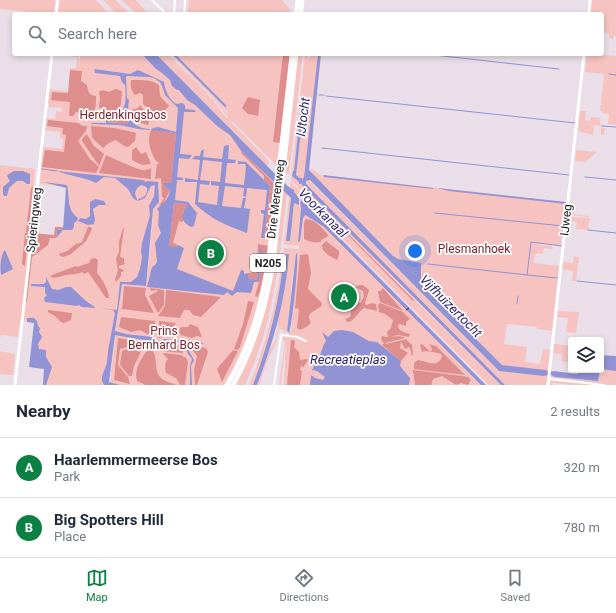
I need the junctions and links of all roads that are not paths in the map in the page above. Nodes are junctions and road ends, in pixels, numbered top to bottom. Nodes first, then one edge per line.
1 (58, 0) edge
2 (152, 0) edge
3 (175, 0) edge
4 (185, 0) edge
5 (298, 0) edge
6 (302, 0) edge
7 (590, 0) edge
8 (56, 12) edge
9 (164, 12) edge
10 (174, 12) edge
11 (184, 12) edge
12 (296, 12) edge
13 (300, 12) edge
14 (589, 12) edge
15 (52, 56) edge
16 (292, 56) edge
17 (296, 56) edge
18 (584, 56) edge
19 (280, 177) junction
20 (279, 189) junction
21 (306, 341) dead end
22 (548, 379) junction
23 (15, 385) edge
24 (227, 385) edge
25 (233, 385) edge
26 (274, 385) edge
27 (548, 385) edge
28 (604, 385) edge

1 - 8 street
2 - 9 street
3 - 10 street
4 - 11 street
5 - 12 highway
6 - 13 highway
7 - 14 street
15 - 23 street, Spieringweg
16 - 19 highway, Drie Merenweg / N205
17 - 19 highway, Drie Merenweg / N205
18 - 22 street, IJweg
19 - 20 highway, Drie Merenweg / N205
20 - 24 highway, Drie Merenweg / N205
20 - 25 highway, Drie Merenweg / N205
21 - 26 street
22 - 27 street, IJweg
22 - 28 street

